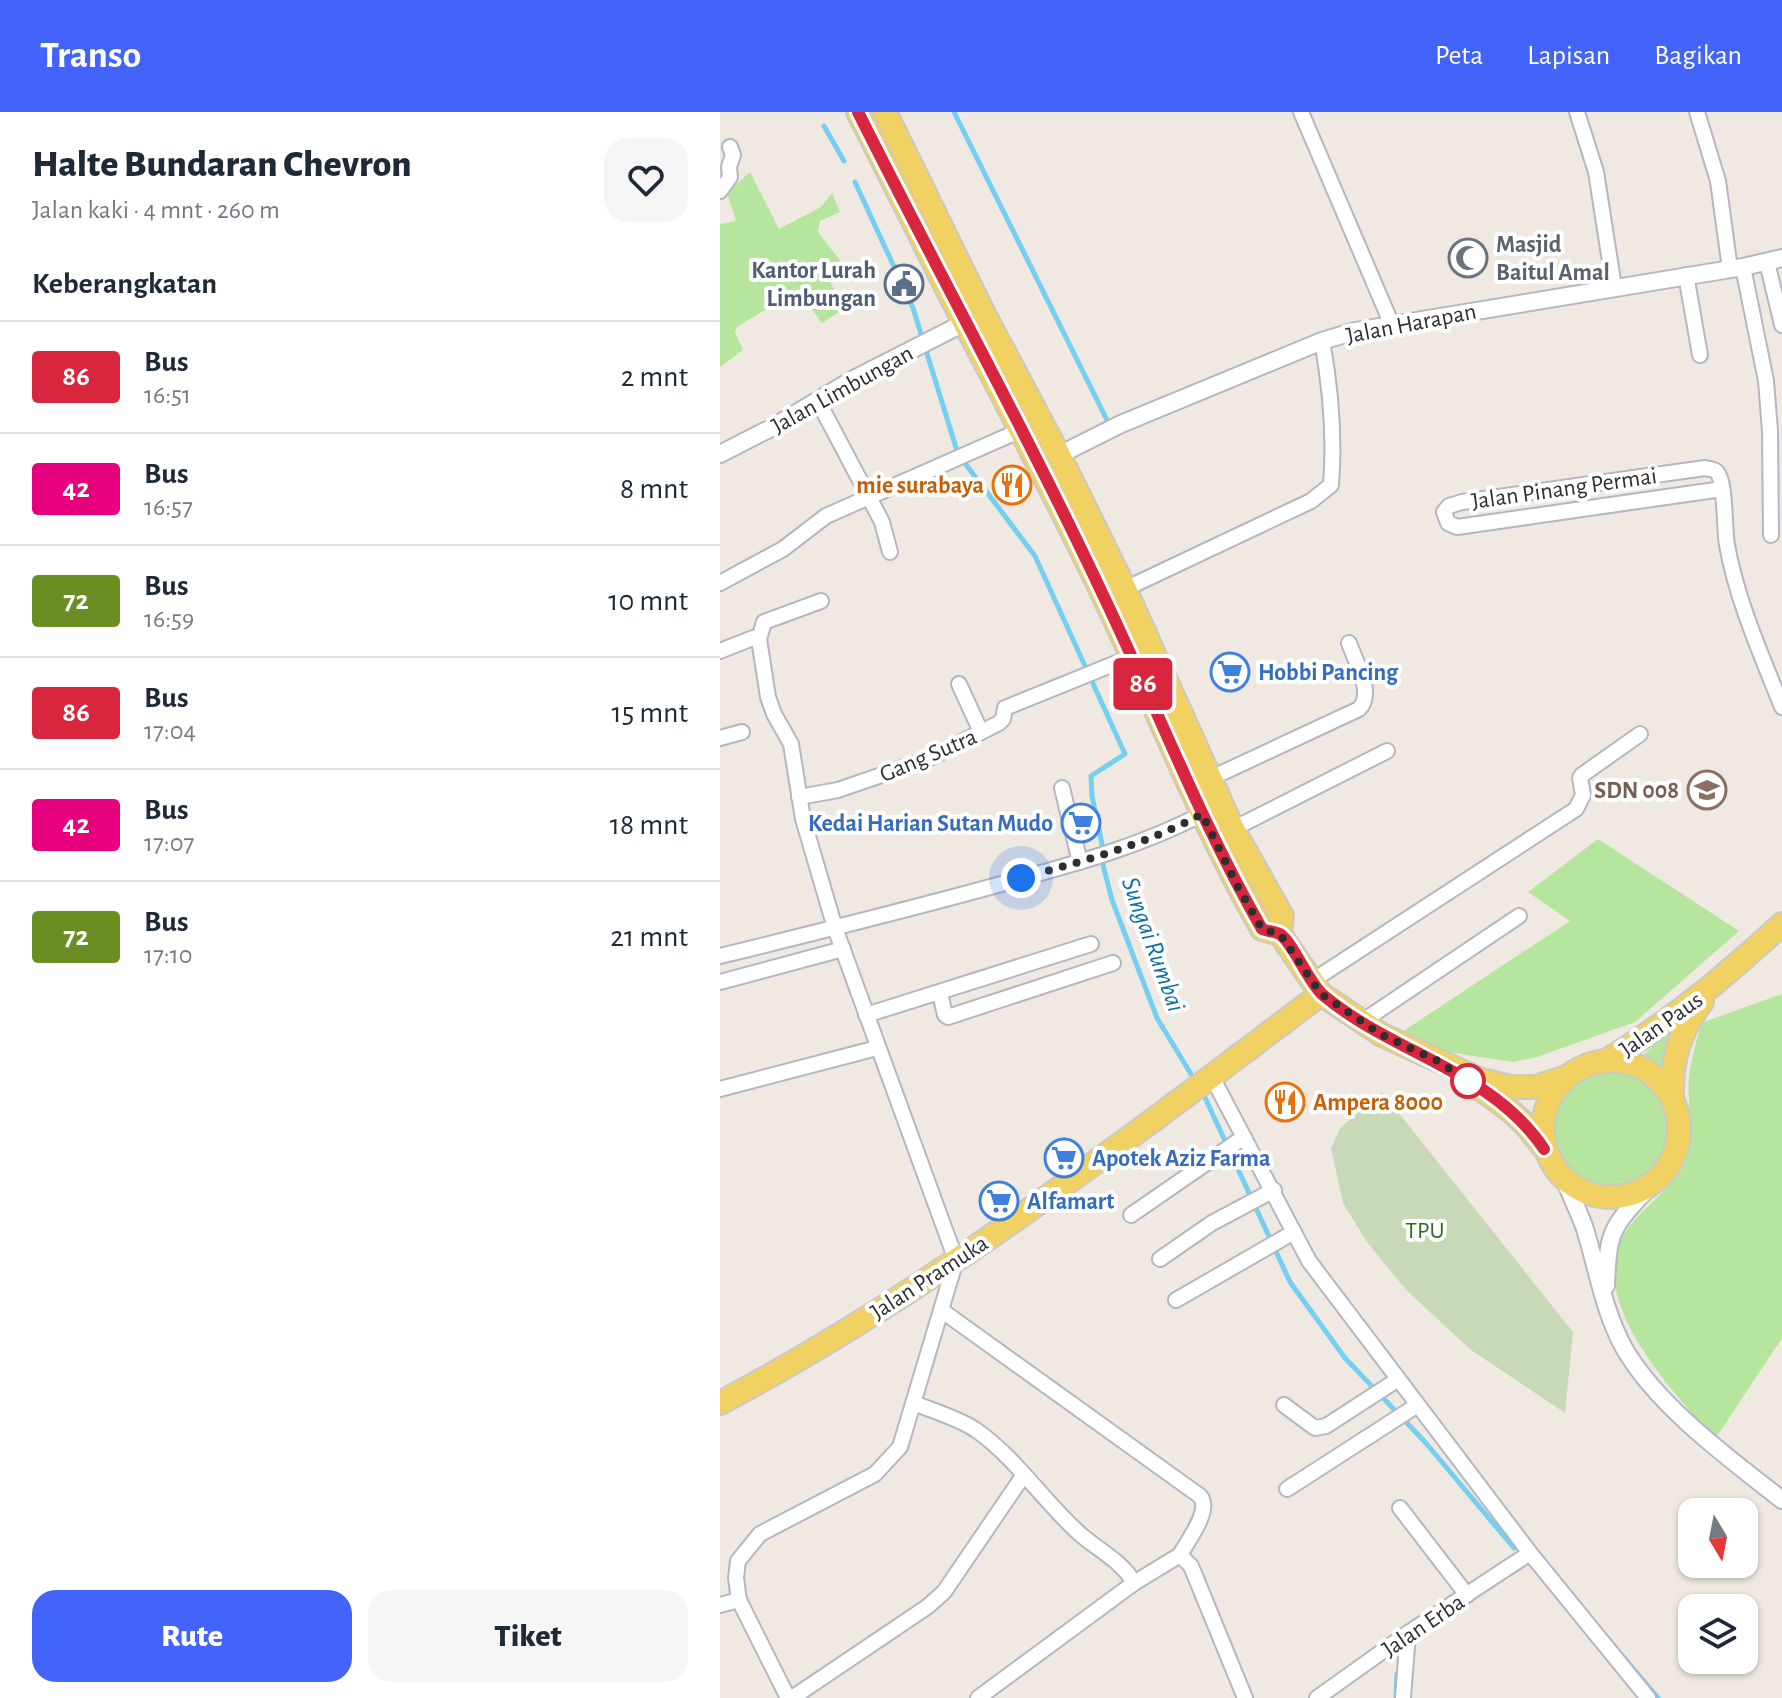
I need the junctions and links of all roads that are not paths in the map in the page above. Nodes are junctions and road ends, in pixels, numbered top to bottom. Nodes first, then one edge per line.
1 (858, 112) edge
2 (885, 112) edge
3 (1301, 112) edge
4 (1577, 112) edge
5 (1697, 112) edge
6 (730, 147) dead end
7 (720, 191) edge
8 (1775, 260) edge
9 (1736, 268) junction
10 (1686, 275) junction
11 (1614, 287) junction
12 (964, 323) junction
13 (1392, 325) junction
14 (1782, 325) edge
15 (1322, 341) junction
16 (1700, 355) dead end
17 (818, 401) junction
18 (1021, 430) junction
19 (720, 454) edge
20 (1059, 455) junction
21 (1569, 486) junction
22 (1722, 489) junction
23 (868, 497) junction
24 (1573, 510) junction
25 (1771, 535) dead end
26 (890, 552) dead end
27 (720, 583) edge
28 (1125, 589) junction
29 (821, 601) dead end
30 (759, 639) junction
31 (1349, 643) dead end
32 (720, 651) edge
33 (1131, 657) junction
34 (959, 684) dead end
35 (1782, 707) edge
36 (742, 732) dead end
37 (981, 732) junction
38 (1640, 734) dead end
39 (720, 738) edge
40 (1387, 751) dead end
41 (1209, 779) junction
42 (1062, 788) dead end
43 (799, 797) junction
44 (1202, 814) junction
45 (1233, 829) junction
46 (1080, 862) junction
47 (1519, 916) dead end
48 (1782, 924) edge
49 (1275, 927) junction
50 (835, 928) junction
51 (1091, 944) dead end
52 (843, 949) junction
53 (720, 956) edge
54 (1113, 963) dead end
55 (720, 982) edge
56 (1715, 986) junction
57 (1317, 987) junction
58 (940, 993) junction
59 (866, 1015) junction
60 (1363, 1021) junction
61 (877, 1048) junction
62 (1436, 1060) junction
63 (1606, 1061) junction
64 (1211, 1075) junction
65 (1566, 1077) junction
66 (720, 1089) edge
67 (1672, 1098) junction
68 (1234, 1145) junction
69 (1544, 1149) junction
70 (1565, 1181) junction
71 (1650, 1186) junction
72 (1274, 1190) junction
73 (1131, 1215) dead end
74 (1294, 1232) junction
75 (1160, 1259) dead end
76 (956, 1260) junction
77 (1176, 1300) dead end
78 (1605, 1302) junction
79 (941, 1310) junction
80 (1384, 1388) junction
81 (720, 1403) edge
82 (914, 1403) junction
83 (1284, 1405) dead end
84 (1406, 1413) junction
85 (1023, 1476) junction
86 (1287, 1489) dead end
87 (1782, 1500) edge
88 (1400, 1508) dead end
89 (1530, 1553) junction
90 (1180, 1555) junction
91 (1134, 1583) junction
92 (1467, 1595) junction
93 (739, 1600) junction
94 (720, 1605) edge
95 (1408, 1633) junction
96 (790, 1698) edge
97 (978, 1698) edge
98 (1245, 1698) edge
99 (1317, 1698) edge
100 (1403, 1698) edge
101 (1648, 1698) edge

1 - 12 main road
2 - 20 main road
3 - 13 street
4 - 11 street
5 - 9 street
6 - 7 street
8 - 9 street, Jalan Harapan
8 - 14 street
9 - 10 street, Jalan Harapan
9 - 25 street
10 - 11 street, Jalan Harapan
10 - 16 street
11 - 13 street, Jalan Harapan
12 - 17 street, Jalan Limbungan
12 - 18 main road
13 - 15 street, Jalan Harapan
15 - 20 street, Jalan Harapan
15 - 28 street
17 - 19 street, Jalan Limbungan
17 - 23 street
18 - 23 street
18 - 33 main road
20 - 28 main road
21 - 22 street, Jalan Pinang Permai
21 - 24 street
21 - 24 street, Jalan Pinang Permai
22 - 24 street, Jalan Pinang Permai
22 - 35 street
23 - 26 street
23 - 27 street
28 - 41 main road
29 - 30 street
30 - 32 street
30 - 43 street
31 - 41 street
33 - 37 street, Gang Sutra
33 - 44 main road
34 - 37 street
36 - 39 street
37 - 43 street, Gang Sutra
38 - 57 street
40 - 45 street
41 - 45 main road
42 - 46 street
43 - 50 street
44 - 46 street
44 - 49 main road
45 - 49 main road
46 - 50 street
47 - 60 street
48 - 56 main road, Jalan Paus
49 - 57 main road
50 - 52 street
50 - 53 street
51 - 58 street
52 - 55 street
52 - 59 street
54 - 58 street
56 - 63 main road, Jalan Paus
56 - 67 main road, Jalan Paus
57 - 60 main road
57 - 64 main road, Jalan Pramuka
58 - 59 street
59 - 61 street
60 - 62 main road
61 - 66 street
61 - 76 street
62 - 65 main road
62 - 69 main road
63 - 65 main road
63 - 67 main road
64 - 68 street
64 - 76 main road, Jalan Pramuka
65 - 69 main road
67 - 71 main road
68 - 72 street
68 - 73 street
69 - 70 main road
70 - 71 main road
70 - 78 street
71 - 78 street
72 - 74 street
72 - 75 street
74 - 77 street
74 - 80 street
76 - 79 street
76 - 81 main road, Jalan Pramuka
78 - 87 street
79 - 82 street
79 - 90 street
80 - 83 street
80 - 84 street
82 - 85 street
82 - 93 street
84 - 86 street
84 - 89 street
85 - 91 street
85 - 96 street
88 - 92 street
89 - 92 street, Jalan Erba
89 - 101 street
90 - 91 street
90 - 98 street
91 - 97 street
92 - 95 street, Jalan Erba
93 - 94 street
93 - 96 street
95 - 99 street, Jalan Erba
95 - 100 street

